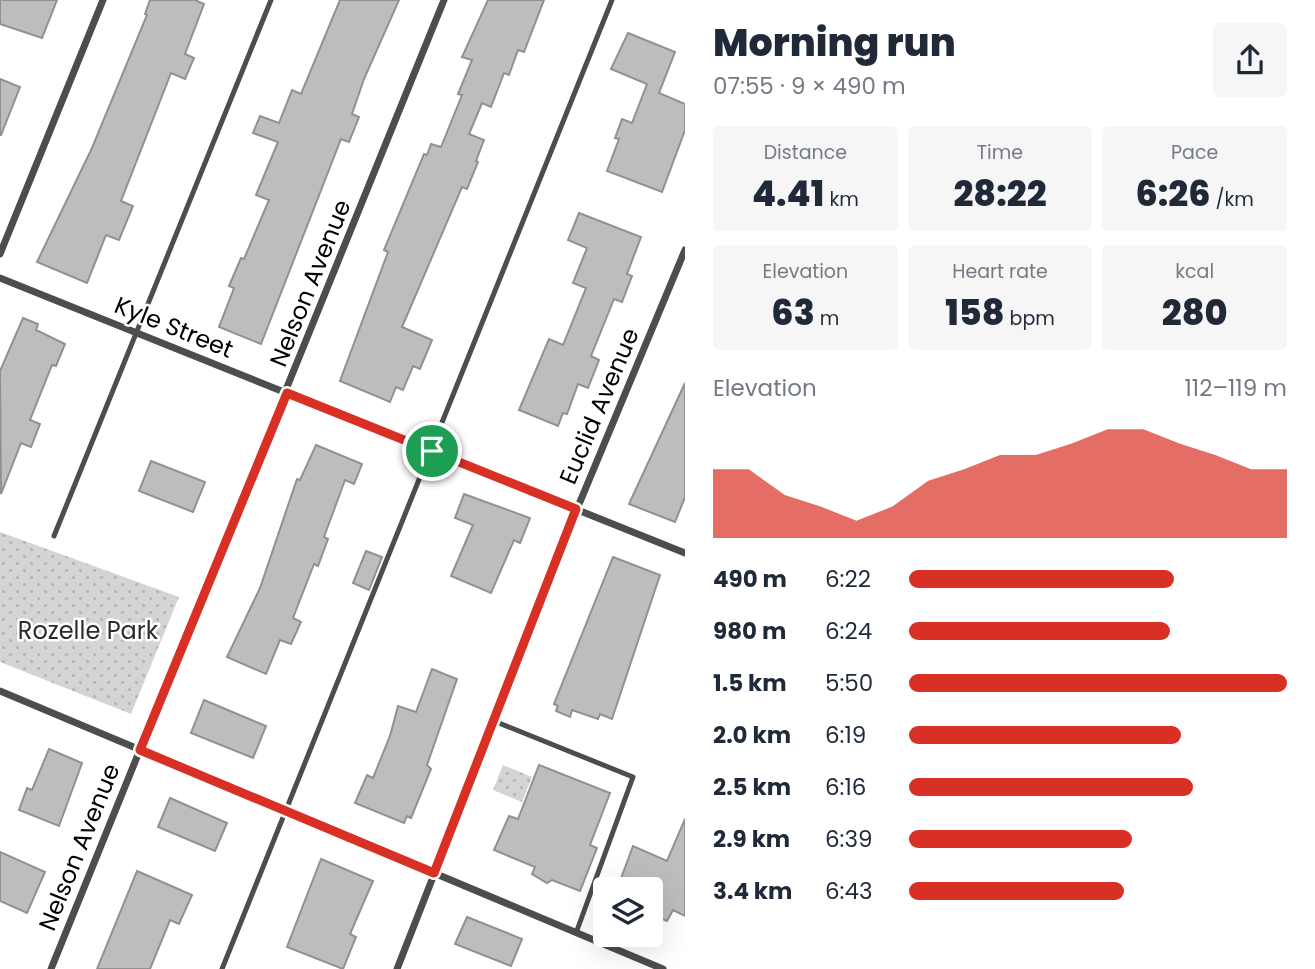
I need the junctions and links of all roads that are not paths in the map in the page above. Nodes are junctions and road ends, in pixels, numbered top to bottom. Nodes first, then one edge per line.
1 (103, 0) edge
2 (271, 0) edge
3 (444, 0) edge
4 (612, 0) edge
5 (685, 250) edge
6 (0, 254) edge
7 (0, 278) edge
8 (137, 333) junction
9 (287, 393) junction
10 (432, 451) junction
11 (576, 509) junction
12 (54, 536) dead end
13 (685, 553) edge
14 (0, 691) edge
15 (494, 720) junction
16 (140, 750) junction
17 (285, 811) junction
18 (434, 873) junction
19 (576, 933) junction
20 (51, 969) edge
21 (222, 969) edge
22 (397, 969) edge
23 (663, 969) edge

1 - 6 street
2 - 8 lane
3 - 9 street, Nelson Avenue
4 - 10 lane
5 - 11 street, Euclid Avenue
7 - 8 street, Kyle Street
8 - 9 street, Kyle Street
8 - 12 lane
9 - 10 street, Kyle Street
9 - 16 street, Nelson Avenue
10 - 11 street, Kyle Street
10 - 17 lane
11 - 13 street, Kyle Street
11 - 15 street, Euclid Avenue
14 - 16 street
15 - 18 street, Euclid Avenue
15 - 19 lane
16 - 17 street
16 - 20 street, Nelson Avenue
17 - 18 street
17 - 21 lane
18 - 19 street
18 - 22 street, Euclid Avenue
19 - 23 street

